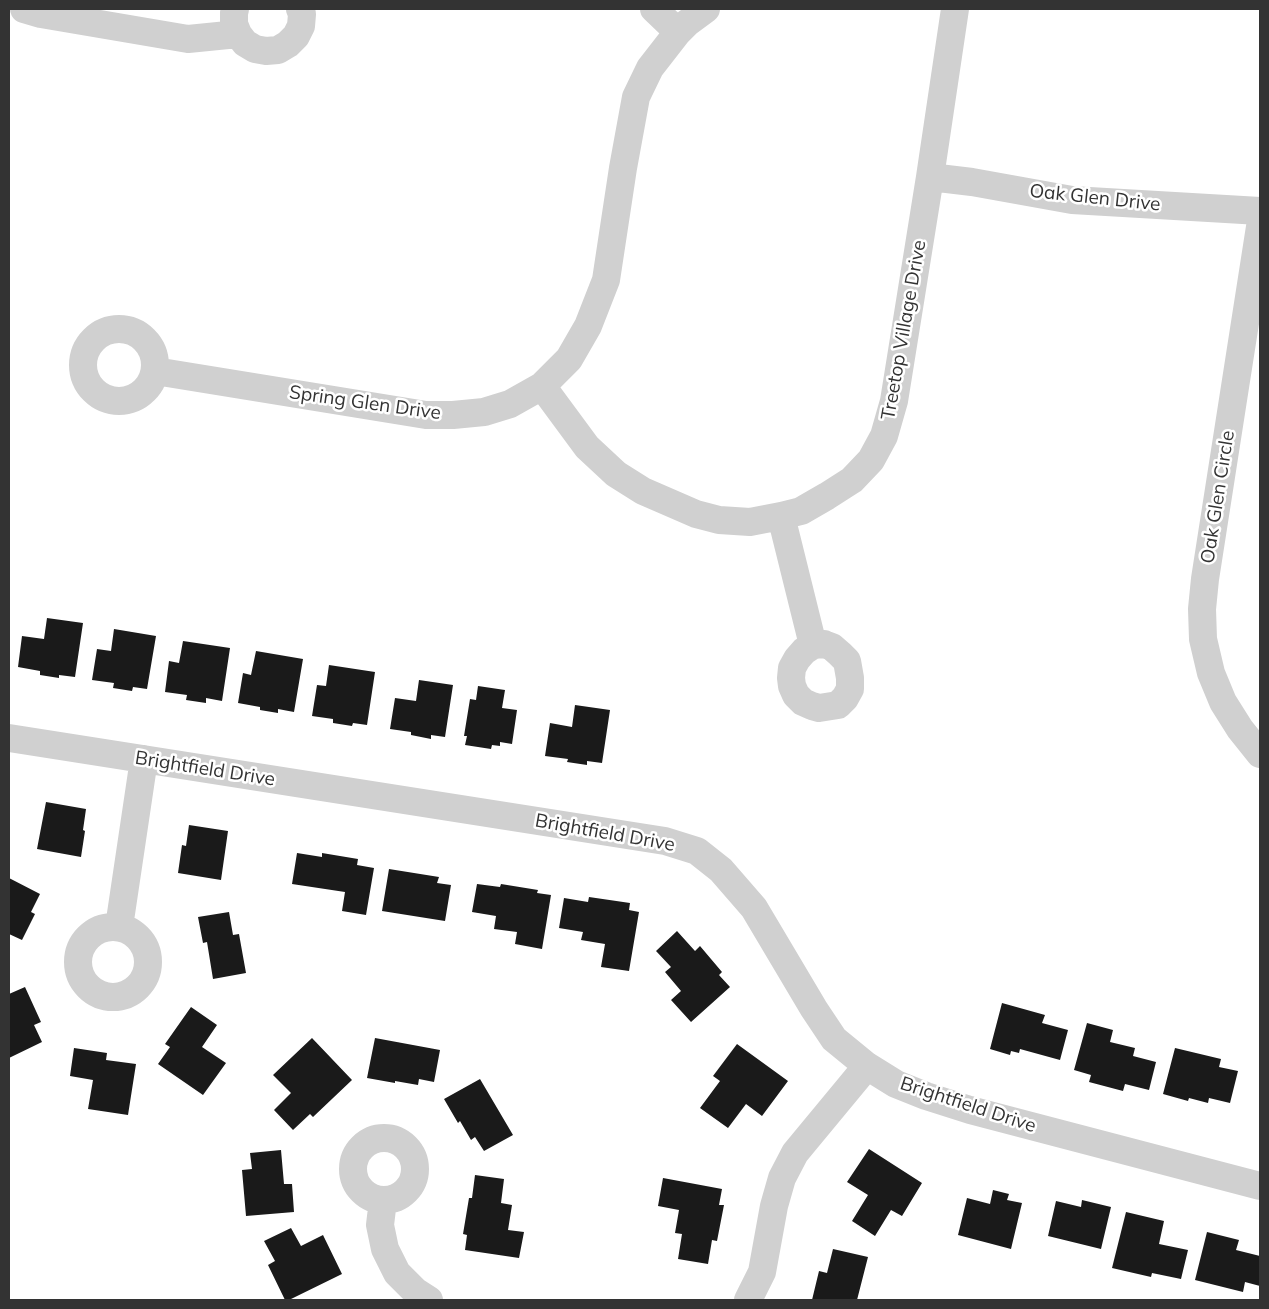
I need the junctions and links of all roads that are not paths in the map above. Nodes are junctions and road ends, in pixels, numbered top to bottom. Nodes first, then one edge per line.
1 (24, 9) edge
2 (300, 9) edge
3 (654, 9) edge
4 (706, 9) edge
5 (955, 9) edge
6 (236, 22) edge
7 (678, 32) junction
8 (930, 177) junction
9 (1260, 211) edge
10 (1260, 227) edge
11 (155, 371) dead end
12 (542, 386) junction
13 (781, 516) junction
14 (813, 645) dead end
15 (9, 738) edge
16 (1260, 754) edge
17 (144, 759) junction
18 (119, 927) dead end
19 (866, 1066) junction
20 (1260, 1186) edge
21 (383, 1200) dead end
22 (429, 1300) edge
23 (748, 1300) edge

1 - 6 street
2 - 6 street
3 - 7 street
4 - 7 street, Spring Glen Drive
5 - 8 street, Treetop Village Drive
7 - 12 street, Spring Glen Drive
8 - 9 street, Oak Glen Drive
8 - 13 street, Treetop Village Drive
10 - 16 street, Oak Glen Circle
11 - 12 street, Spring Glen Drive
12 - 13 street, Treetop Village Drive
13 - 14 street
15 - 17 street, Brightfield Drive
17 - 18 street
17 - 19 street, Brightfield Drive
19 - 20 street, Brightfield Drive
19 - 23 street
21 - 22 street

